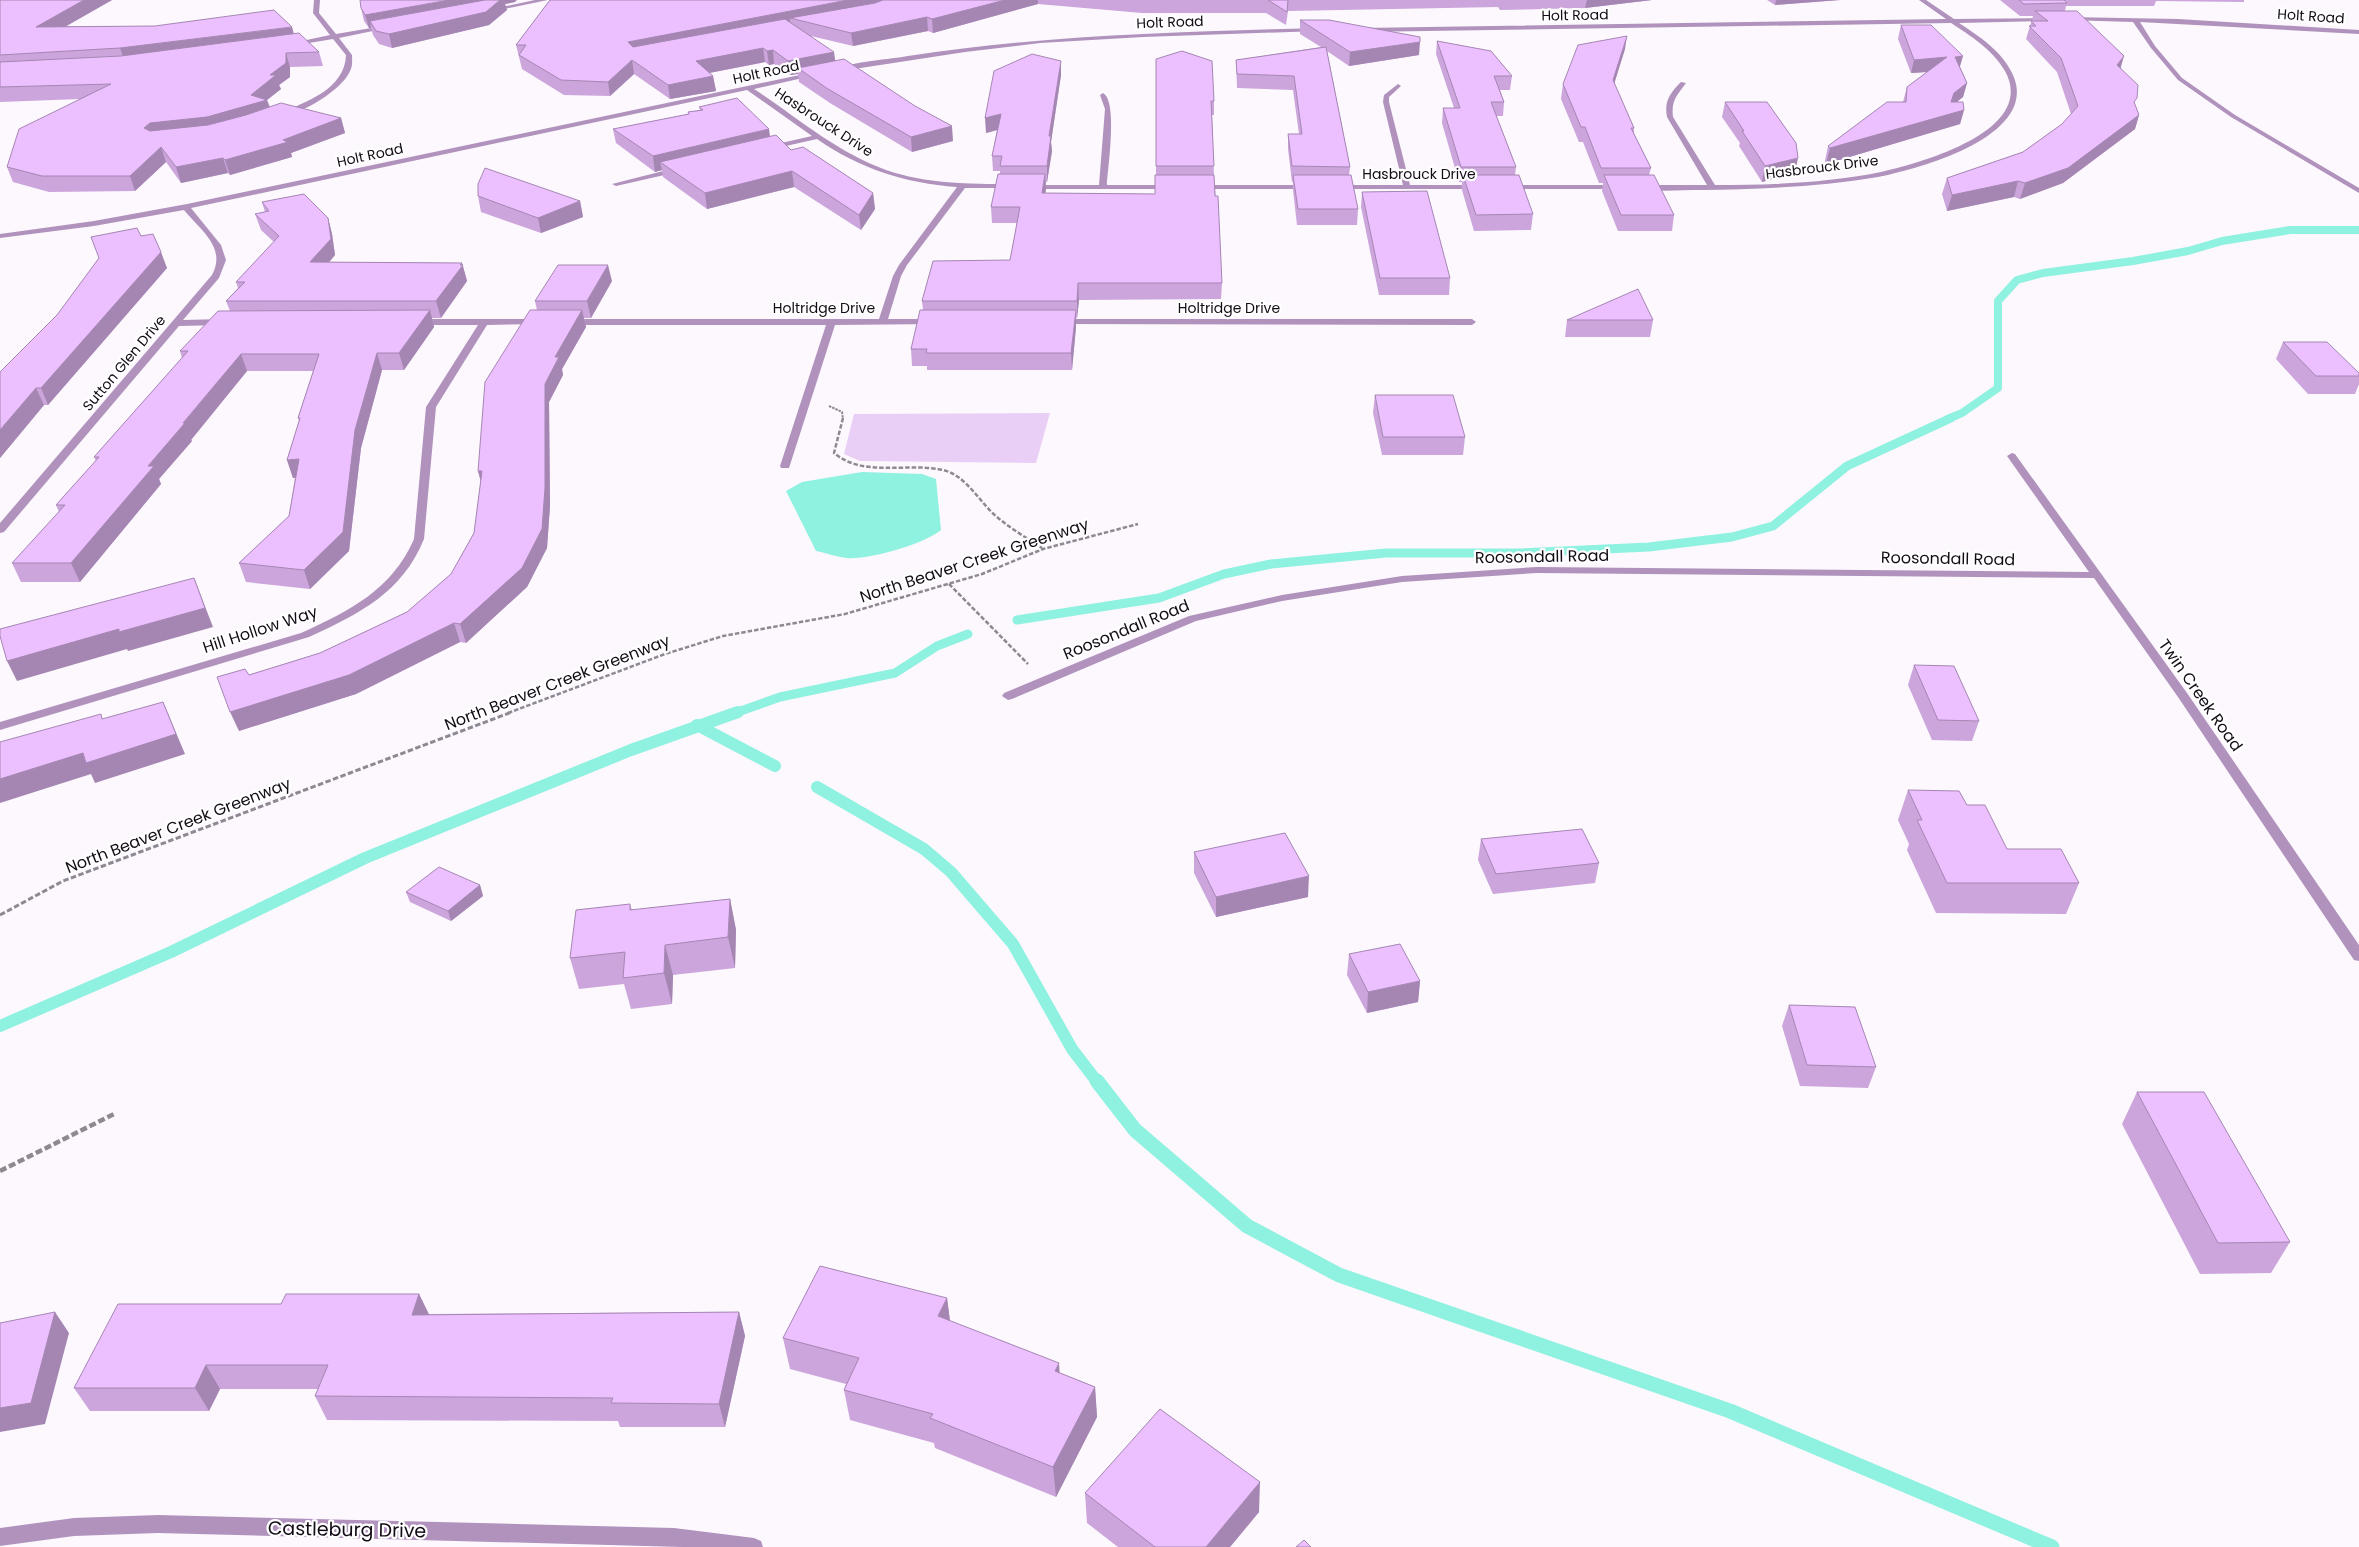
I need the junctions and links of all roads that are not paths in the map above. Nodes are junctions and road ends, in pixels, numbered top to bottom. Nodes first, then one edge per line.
1 (317, 0) edge
2 (545, 0) edge
3 (1922, 0) edge
4 (478, 12) edge
5 (2135, 20) junction
6 (1951, 21) junction
7 (392, 26) edge
8 (1321, 30) edge
9 (1349, 30) edge
10 (2359, 32) edge
11 (335, 36) junction
12 (281, 46) edge
13 (829, 71) edge
14 (820, 73) edge
15 (1683, 83) dead end
16 (1398, 86) dead end
17 (749, 88) junction
18 (1103, 95) dead end
19 (277, 116) edge
20 (820, 136) junction
21 (765, 149) edge
22 (691, 166) edge
23 (616, 184) dead end
24 (964, 185) junction
25 (1328, 186) edge
26 (1406, 186) junction
27 (1103, 187) junction
28 (1181, 187) edge
29 (1191, 187) edge
30 (1318, 187) edge
31 (1485, 187) edge
32 (1495, 187) edge
33 (1623, 187) edge
34 (1633, 187) edge
35 (1712, 188) junction
36 (2359, 191) edge
37 (186, 208) junction
38 (0, 236) edge
39 (176, 322) junction
40 (233, 322) edge
41 (407, 322) edge
42 (484, 322) junction
43 (554, 322) edge
44 (563, 322) edge
45 (831, 322) junction
46 (883, 322) junction
47 (943, 322) edge
48 (1053, 322) edge
49 (1472, 322) dead end
50 (2012, 456) dead end
51 (786, 466) dead end
52 (0, 530) edge
53 (2097, 576) junction
54 (1008, 696) dead end
55 (0, 726) edge
56 (2359, 956) edge
57 (0, 1537) edge
58 (754, 1547) edge

1 - 11 street
2 - 4 street
3 - 6 street, Hasbrouck Drive
5 - 6 street, Holt Road
5 - 10 street, Holt Road
5 - 36 street
6 - 9 street, Holt Road
6 - 35 street, Hasbrouck Drive
7 - 11 street
8 - 13 street, Holt Road
11 - 12 street
11 - 19 street
14 - 17 street, Holt Road
15 - 35 street
16 - 26 street
17 - 20 street, Hasbrouck Drive
17 - 37 street, Holt Road
18 - 27 street
20 - 21 street
20 - 24 street, Hasbrouck Drive
22 - 23 street
24 - 27 street, Hasbrouck Drive
24 - 46 street
25 - 26 street, Hasbrouck Drive
26 - 31 street, Hasbrouck Drive
27 - 28 street, Hasbrouck Drive
29 - 30 street
32 - 33 street, Hasbrouck Drive
34 - 35 street, Hasbrouck Drive
37 - 38 street, Holt Road
37 - 39 street, Sutton Glen Drive
39 - 40 street
39 - 52 street, Sutton Glen Drive
41 - 42 street
42 - 43 street
42 - 55 street, Hill Hollow Way
44 - 45 street, Holtridge Drive
45 - 46 street, Holtridge Drive
45 - 51 street
46 - 47 street, Holtridge Drive
48 - 49 street, Holtridge Drive
50 - 53 street, Twin Creek Road
53 - 54 street, Roosondall Road
53 - 56 street, Twin Creek Road
57 - 58 street, Castleburg Drive

